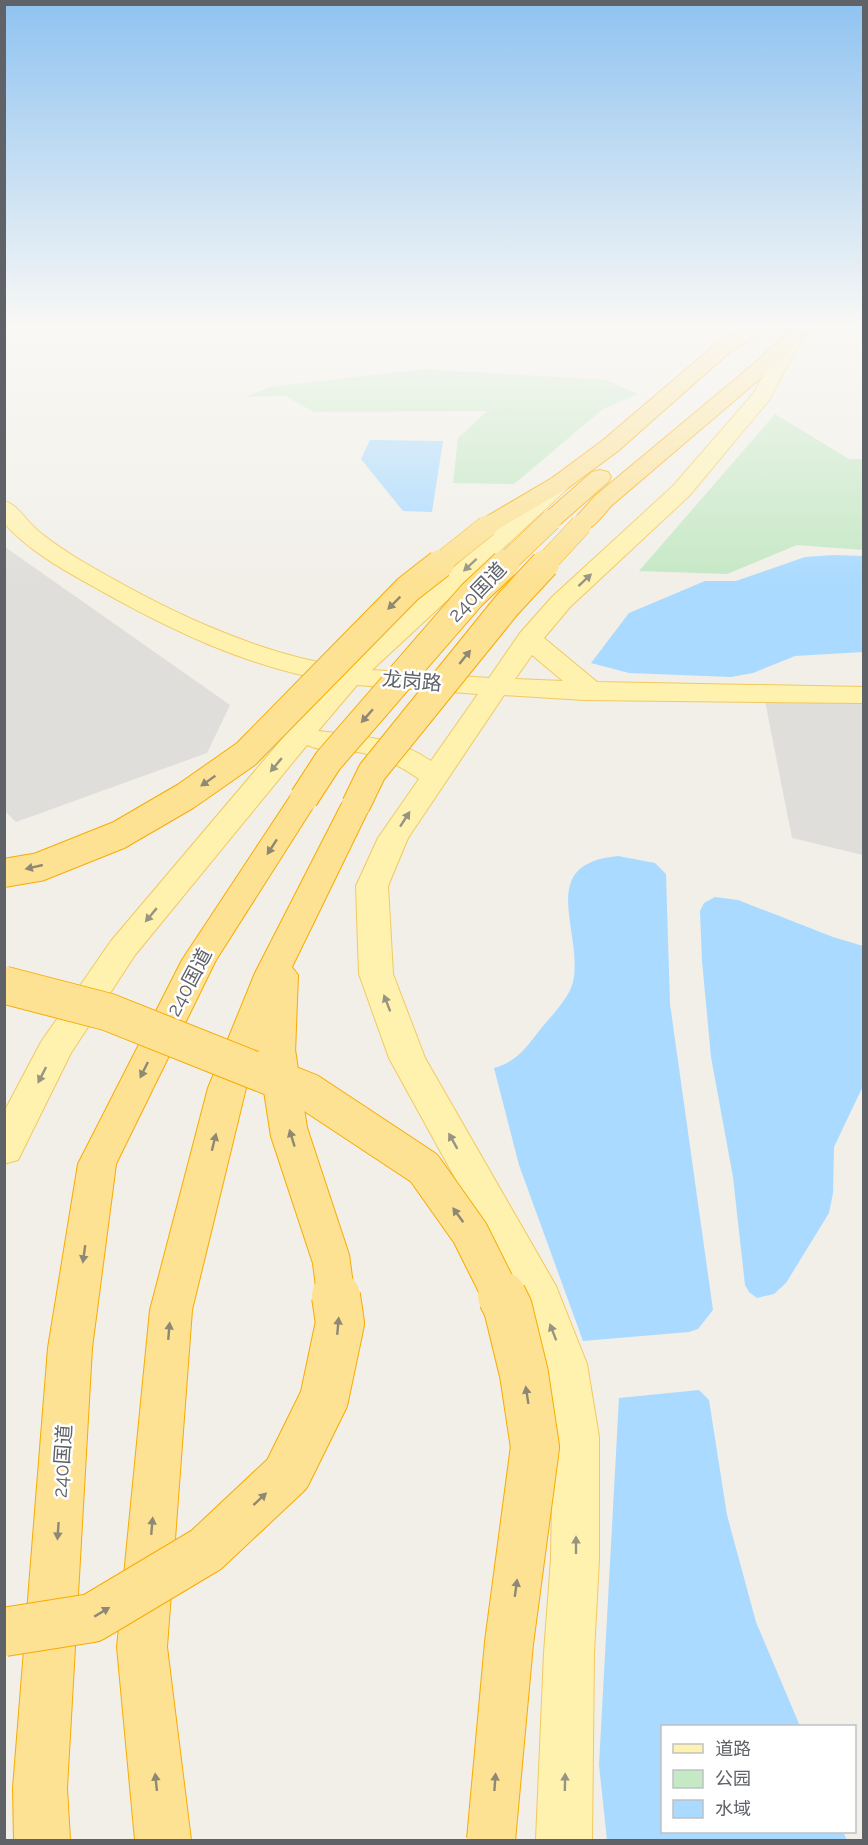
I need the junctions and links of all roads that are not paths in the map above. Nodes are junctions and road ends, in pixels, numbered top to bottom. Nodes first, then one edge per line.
1 (650, 411) edge
2 (680, 411) edge
3 (710, 411) edge
4 (749, 411) edge
5 (560, 483) junction
6 (4, 508) edge
7 (447, 587) junction
8 (561, 602) junction
9 (528, 639) junction
10 (388, 640) junction
11 (247, 650) junction
12 (351, 675) junction
13 (496, 687) junction
14 (591, 691) junction
15 (864, 695) edge
16 (317, 716) junction
17 (472, 720) junction
18 (297, 739) junction
19 (434, 776) junction
20 (4, 873) edge
21 (282, 953) junction
22 (4, 985) edge
23 (4, 1150) edge
24 (4, 1632) edge
25 (42, 1840) edge
26 (163, 1840) edge
27 (491, 1840) edge
28 (564, 1840) edge

1 - 5 highway
2 -> 25 highway, 240国道, bridge
21 -> 3 highway, 240国道, bridge
8 -> 4 main road
5 -> 7 main road
5 -> 20 highway, bridge
6 - 11 main road, 龙岗路
7 - 8 main road
7 - 10 main road
8 - 9 main road
9 - 13 main road
9 - 14 main road
10 - 11 main road
10 - 12 main road
11 - 12 main road, 龙岗路
11 - 16 main road
12 - 13 main road, 龙岗路
12 - 16 main road
13 - 14 main road, 龙岗路
13 - 17 main road
14 - 15 main road, 龙岗路
14 - 17 main road
16 - 18 main road
17 - 19 main road
18 - 19 main road
18 -> 23 main road
28 -> 19 main road
24 -> 21 highway, bridge
26 -> 21 highway, 240国道
27 -> 22 highway, bridge

